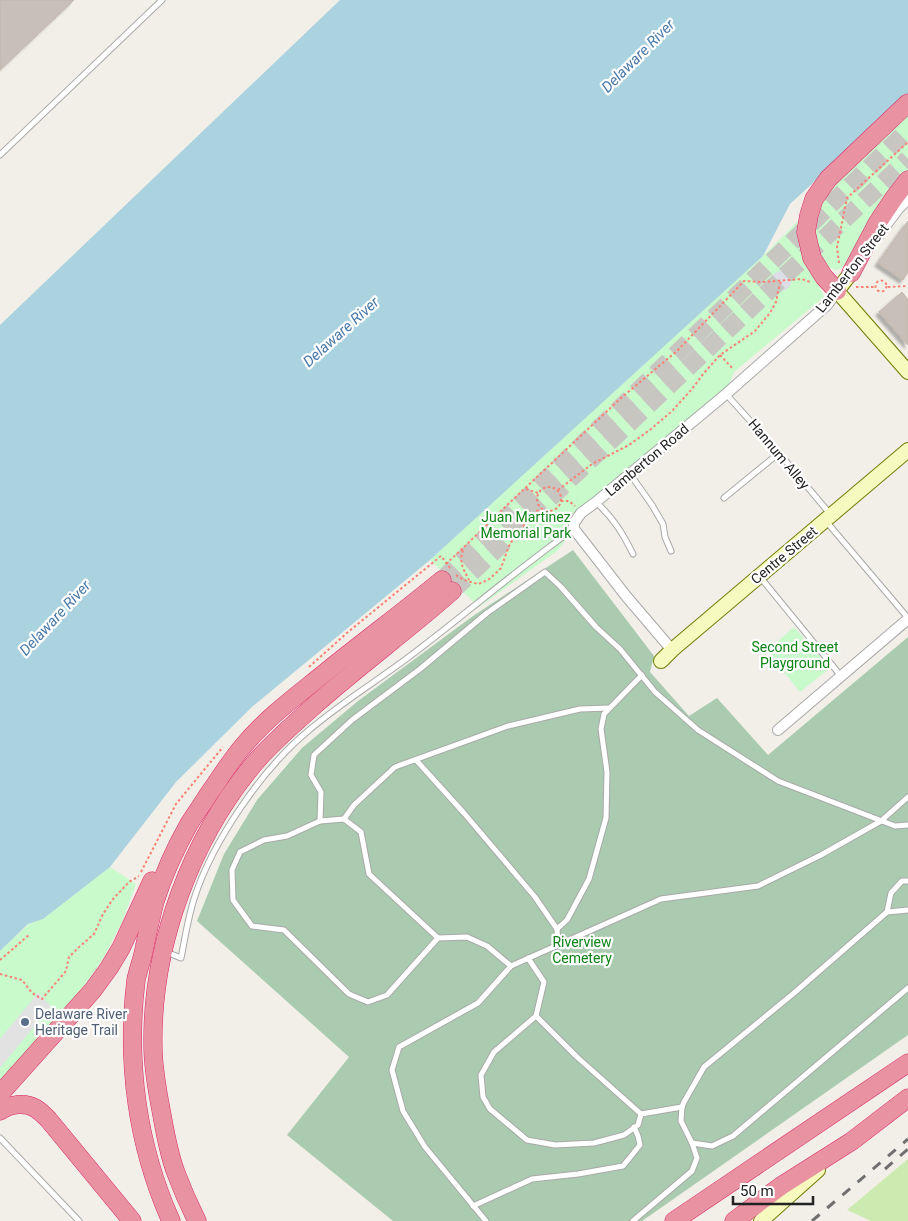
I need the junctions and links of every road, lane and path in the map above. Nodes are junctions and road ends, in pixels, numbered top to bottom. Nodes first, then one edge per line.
1 (162, 0) edge
2 (908, 103) edge
3 (908, 142) edge
4 (0, 156) edge
5 (908, 180) edge
6 (908, 199) edge
7 (849, 275) junction
8 (781, 281) junction
9 (814, 284) dead end
10 (908, 286) edge
11 (876, 287) junction
12 (887, 287) junction
13 (838, 291) junction
14 (720, 355) junction
15 (733, 369) dead end
16 (908, 372) edge
17 (726, 394) junction
18 (908, 450) edge
19 (780, 453) junction
20 (630, 474) junction
21 (526, 488) junction
22 (558, 490) junction
23 (538, 494) junction
24 (724, 498) dead end
25 (561, 501) junction
26 (596, 502) junction
27 (540, 508) junction
28 (577, 508) dead end
29 (550, 512) junction
30 (828, 518) junction
31 (572, 531) junction
32 (464, 548) junction
33 (671, 551) dead end
34 (633, 554) dead end
35 (449, 576) junction
36 (759, 576) junction
37 (469, 580) junction
38 (908, 619) edge
39 (672, 650) junction
40 (661, 661) dead end
41 (309, 666) dead end
42 (642, 675) junction
43 (841, 676) junction
44 (609, 708) junction
45 (778, 730) dead end
46 (226, 744) dead end
47 (416, 760) junction
48 (908, 797) edge
49 (344, 819) junction
50 (320, 821) junction
51 (881, 821) junction
52 (189, 824) junction
53 (908, 825) edge
54 (908, 881) edge
55 (908, 910) edge
56 (887, 912) junction
57 (556, 929) junction
58 (30, 934) dead end
59 (438, 938) junction
60 (558, 945) junction
61 (164, 950) junction
62 (528, 958) junction
63 (0, 960) edge
64 (510, 966) junction
65 (0, 974) edge
66 (908, 988) edge
67 (536, 1016) junction
68 (908, 1063) edge
69 (0, 1094) edge
70 (908, 1098) edge
71 (682, 1107) junction
72 (0, 1111) edge
73 (641, 1114) junction
74 (634, 1127) junction
75 (0, 1138) edge
76 (852, 1140) junction
77 (692, 1143) junction
78 (473, 1206) junction
79 (79, 1221) edge
80 (132, 1221) edge
81 (171, 1221) edge
82 (196, 1221) edge
83 (486, 1221) edge
84 (633, 1221) edge
85 (674, 1221) edge
86 (734, 1221) edge
87 (761, 1221) edge

1 - 4 lane
2 - 13 highway
3 - 7 path
5 - 7 highway
6 - 7 street, Lamberton Street
7 - 11 path
7 - 13 street, Lamberton Street
8 - 9 path
8 - 14 path
8 - 21 path
10 - 12 path
11 - 12 path
11 - 12 path
13 - 16 street
13 - 17 street, Lamberton Street
14 - 15 path
14 - 22 path
17 - 19 lane, Hannum Alley
17 - 20 street, Lamberton Road
18 - 30 street, Centre Street
19 - 24 lane
19 - 30 lane, Hannum Alley
20 - 26 street, Lamberton Road
20 - 33 lane
21 - 23 path
21 - 32 path
22 - 23 path
22 - 25 path
23 - 27 path
25 - 28 path
25 - 29 path
26 - 31 street, Lamberton Road
26 - 34 lane
27 - 29 path
27 - 37 path
29 - 31 path
30 - 36 street, Centre Street
30 - 38 lane, Hannum Alley
31 - 39 street
31 - 61 lane
32 - 35 path
32 - 37 path
35 - 37 path
35 - 41 path
35 - 52 highway
35 - 61 highway
36 - 39 street, Centre Street
36 - 43 lane
38 - 43 street
39 - 40 street, Centre Street
42 - 44 lane
42 - 50 lane
42 - 51 lane
43 - 45 street
44 - 47 lane
44 - 57 lane
46 - 65 path
47 - 49 lane
47 - 57 lane
48 - 51 lane
49 - 50 lane
49 - 59 lane
50 - 59 lane
51 - 53 lane
51 - 60 lane
52 - 69 highway
52 - 81 highway
54 - 56 lane
55 - 56 lane
56 - 71 lane
57 - 60 lane
58 - 63 path
59 - 64 lane
60 - 62 lane
61 - 82 highway
62 - 64 lane
62 - 67 lane
64 - 78 lane
66 - 77 lane
67 - 73 lane
67 - 74 lane
68 - 85 highway
70 - 76 highway
71 - 73 lane
71 - 77 lane
72 - 80 highway
73 - 74 lane
74 - 78 lane
75 - 79 lane
76 - 86 highway
76 - 87 street
77 - 84 lane
78 - 83 lane

